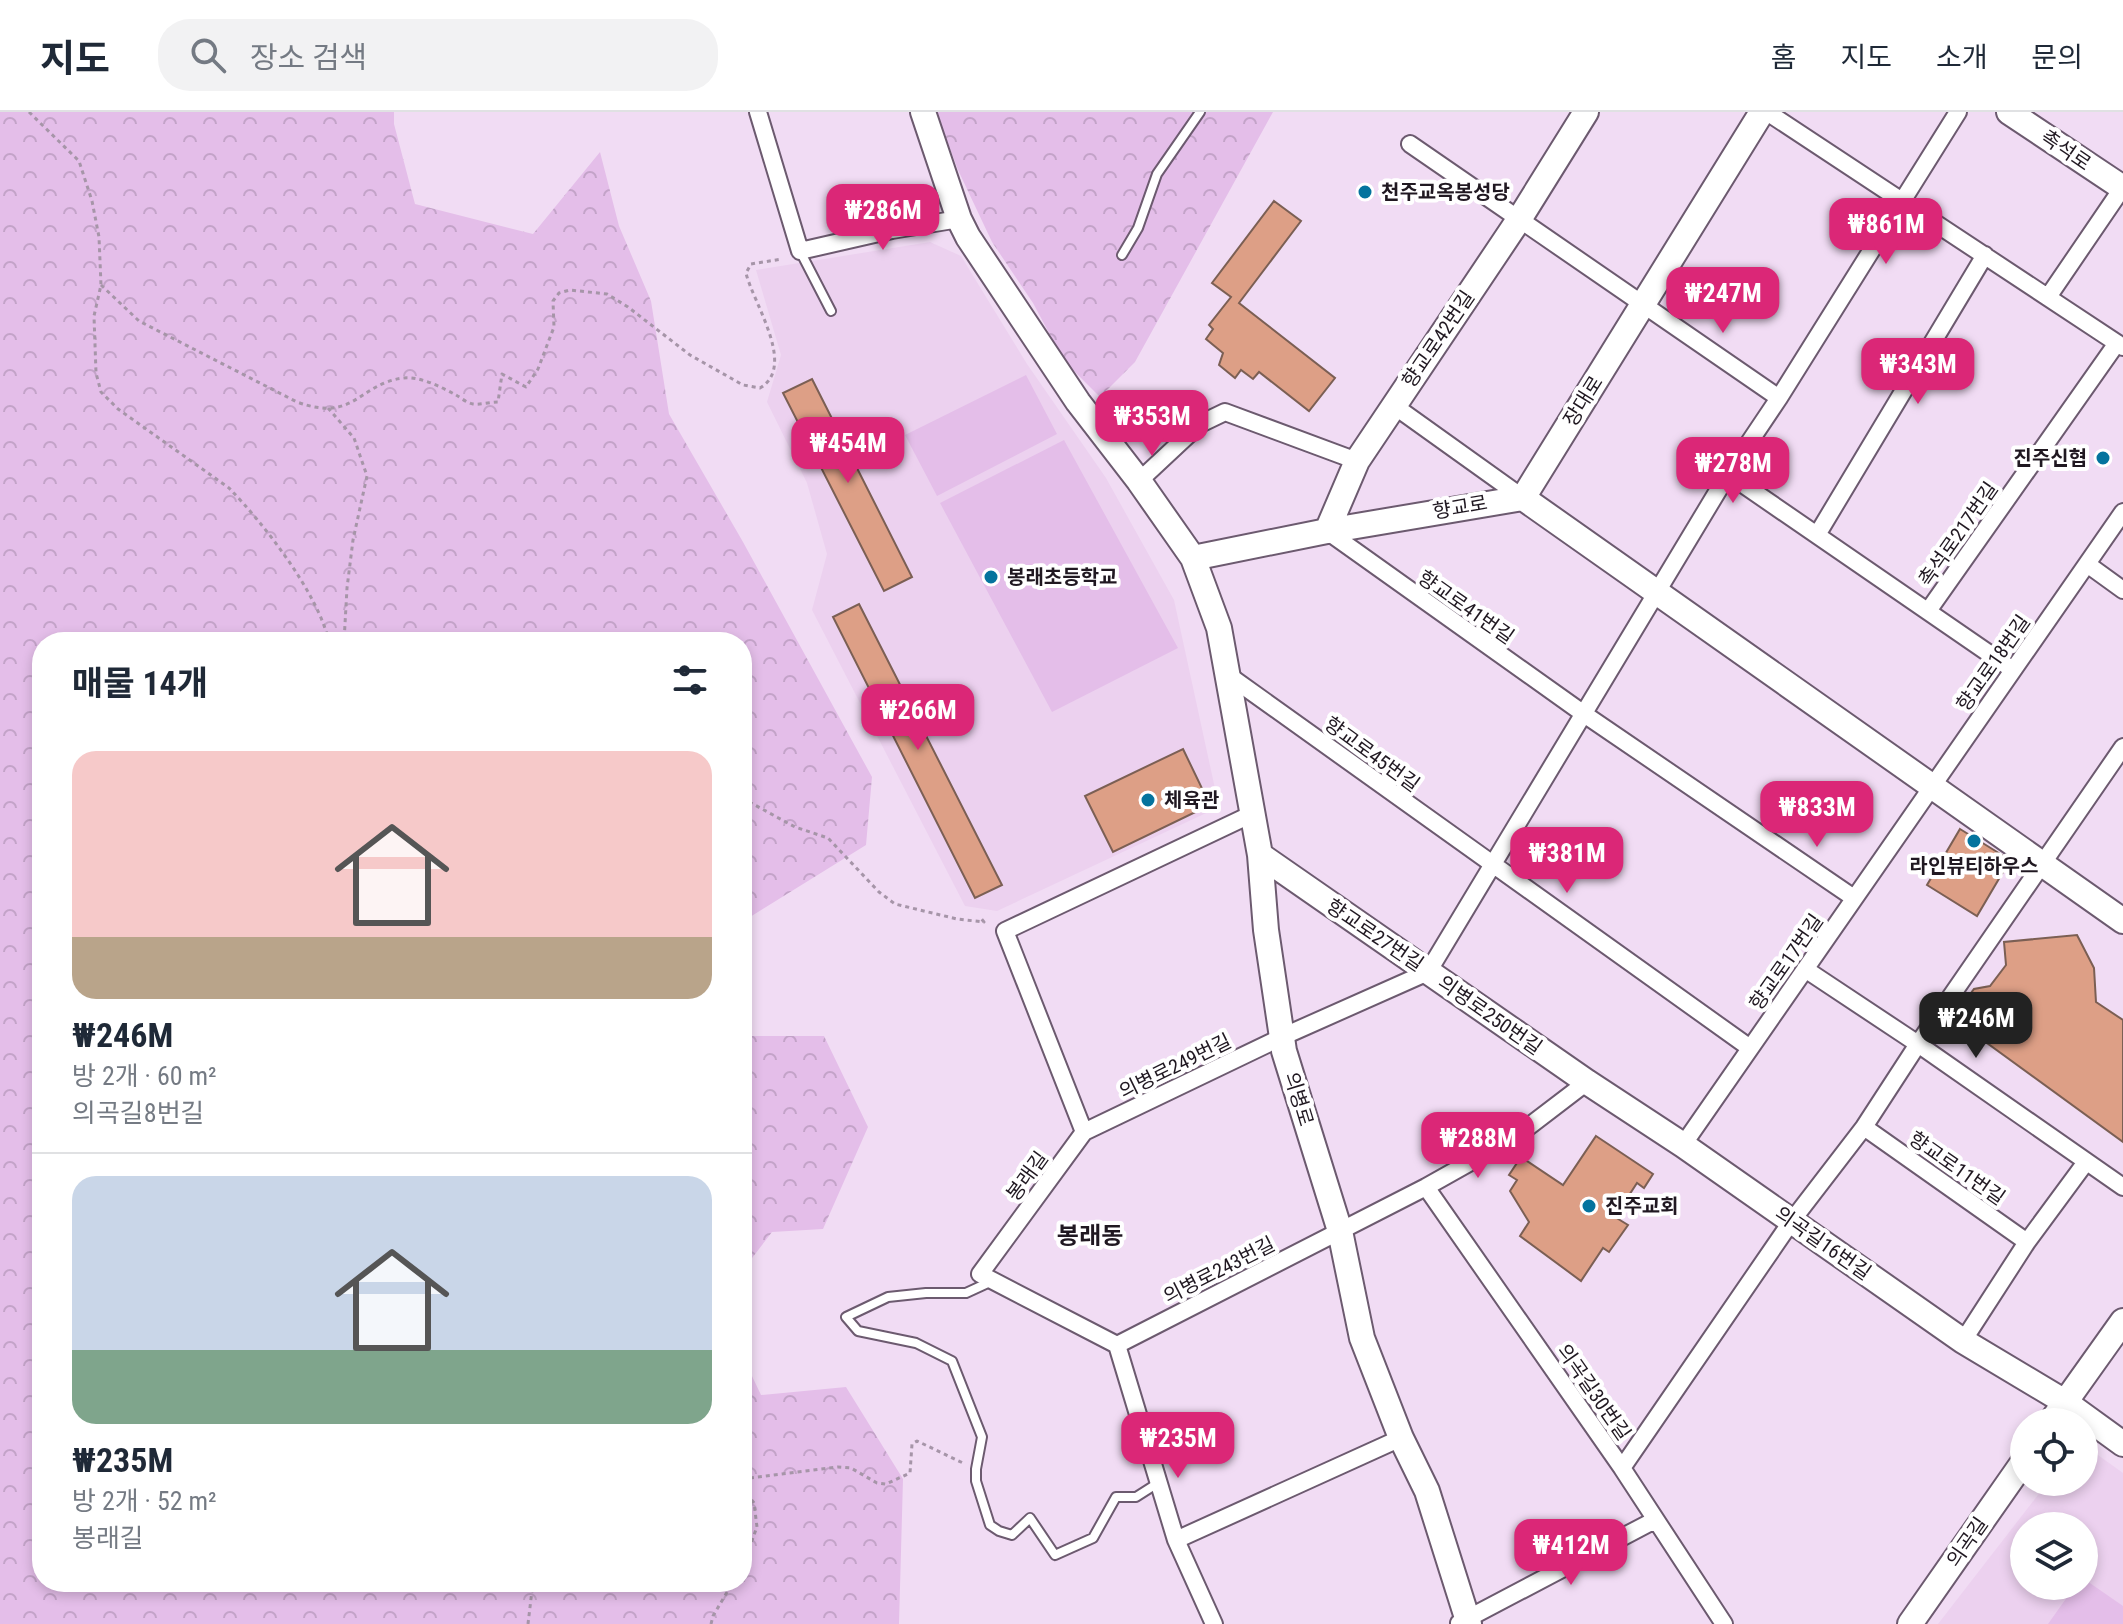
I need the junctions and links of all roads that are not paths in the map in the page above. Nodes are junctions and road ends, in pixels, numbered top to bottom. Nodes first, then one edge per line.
1 (758, 112) edge
2 (923, 112) edge
3 (1200, 112) edge
4 (1586, 112) edge
5 (1765, 112) edge
6 (1958, 112) edge
7 (2009, 112) edge
8 (1410, 144) dead end
9 (2123, 188) edge
10 (1903, 201) junction
11 (1520, 218) junction
12 (959, 219) junction
13 (801, 252) junction
14 (1122, 255) dead end
15 (1985, 255) junction
16 (2048, 297) junction
17 (1644, 304) junction
18 (831, 311) dead end
19 (2120, 345) edge
20 (1779, 398) junction
21 (1393, 405) junction
22 (1357, 461) junction
23 (1728, 474) junction
24 (1139, 481) junction
25 (1523, 498) junction
26 (2123, 512) edge
27 (1327, 531) junction
28 (1817, 535) junction
29 (1193, 558) junction
30 (2087, 564) junction
31 (2123, 590) edge
32 (1658, 592) junction
33 (1928, 611) junction
34 (2013, 670) junction
35 (1228, 675) junction
36 (1584, 714) junction
37 (2123, 747) edge
38 (1932, 786) junction
39 (1252, 814) junction
40 (1260, 855) junction
41 (2042, 864) junction
42 (1492, 866) junction
43 (1854, 898) junction
44 (2123, 921) edge
45 (1805, 969) junction
46 (1428, 972) junction
47 (1284, 1036) junction
48 (1918, 1044) junction
49 (1750, 1048) junction
50 (1587, 1082) junction
51 (1864, 1127) junction
52 (1084, 1132) junction
53 (1683, 1145) junction
54 (2086, 1162) junction
55 (1426, 1187) junction
56 (2123, 1187) edge
57 (1791, 1222) junction
58 (1340, 1231) junction
59 (2027, 1242) junction
60 (992, 1281) junction
61 (2123, 1321) edge
62 (1963, 1341) junction
63 (1117, 1345) junction
64 (2053, 1408) edge
65 (2061, 1408) edge
66 (2098, 1432) edge
67 (1401, 1438) junction
68 (2123, 1444) edge
69 (1622, 1468) junction
70 (2010, 1481) edge
71 (1158, 1483) junction
72 (1655, 1520) junction
73 (1176, 1540) junction
74 (1465, 1622) edge
75 (1214, 1624) edge
76 (1724, 1624) edge
77 (1910, 1624) edge

1 - 13 street
2 - 12 street
3 - 14 lane
4 - 11 street, 향교로42번길
5 - 10 street, 촉석로217번길
5 - 17 street, 장대로
6 - 10 street, 향교로27번길
7 - 9 street, 촉석로
8 - 11 street
9 - 16 street
10 - 15 street, 촉석로217번길
10 - 20 street, 향교로27번길
11 - 17 street
11 - 21 street, 향교로42번길
12 - 13 street
12 - 24 street
13 - 18 lane
15 - 16 street, 촉석로217번길
15 - 28 street
16 - 19 street, 촉석로217번길
17 - 20 street
17 - 25 street, 장대로
19 - 33 street, 촉석로217번길
20 - 23 street, 향교로27번길
21 - 22 street, 향교로42번길
21 - 25 street
22 - 24 street
22 - 27 street, 향교로42번길
23 - 28 street, 촉석로217번길
23 - 32 street, 향교로27번길
24 - 29 street
25 - 27 street, 향교로
25 - 32 street
26 - 30 street, 향교로18번길
27 - 29 street, 향교로
27 - 36 street, 향교로41번길
28 - 33 street, 촉석로217번길
29 - 35 street, 의병로
30 - 31 street
30 - 34 street, 향교로18번길
32 - 36 street, 향교로27번길
32 - 38 street
33 - 34 street, 촉석로217번길
34 - 38 street, 향교로18번길
35 - 39 street, 의병로
35 - 42 street, 향교로45번길
36 - 42 street, 향교로27번길
36 - 43 street
37 - 41 street
38 - 41 street
38 - 43 street, 향교로17번길
39 - 40 street, 의병로
39 - 52 street
40 - 46 street, 향교로27번길
40 - 47 street, 의병로
41 - 44 street
41 - 48 street
42 - 46 street, 향교로27번길
42 - 49 street
43 - 45 street, 향교로17번길
45 - 48 street
45 - 49 street, 향교로17번길
46 - 47 street, 의병로250번길
46 - 50 street, 의병로250번길
47 - 52 street, 의병로249번길
47 - 58 street, 의병로
48 - 51 street
48 - 54 street
49 - 53 street, 향교로17번길
50 - 53 street, 의병로250번길
50 - 55 street, 의병로243번길
51 - 57 street
51 - 59 street, 향교로11번길
52 - 60 street, 봉래길
53 - 57 street, 의곡길16번길
54 - 56 street
54 - 59 street
55 - 58 street, 의병로243번길
55 - 69 street, 의곡길30번길
57 - 62 street, 의곡길16번길
57 - 69 street
58 - 63 street, 의병로243번길
58 - 67 street, 의병로
59 - 62 street
60 - 63 street
60 - 71 lane
61 - 65 street
62 - 64 street, 의곡길16번길
63 - 71 street
66 - 68 street, 의곡길16번길
67 - 73 street
67 - 74 street, 의병로
69 - 72 street, 의곡길30번길
70 - 77 street, 의곡길
71 - 73 street
72 - 74 street
72 - 76 street, 의곡길30번길
73 - 75 street

